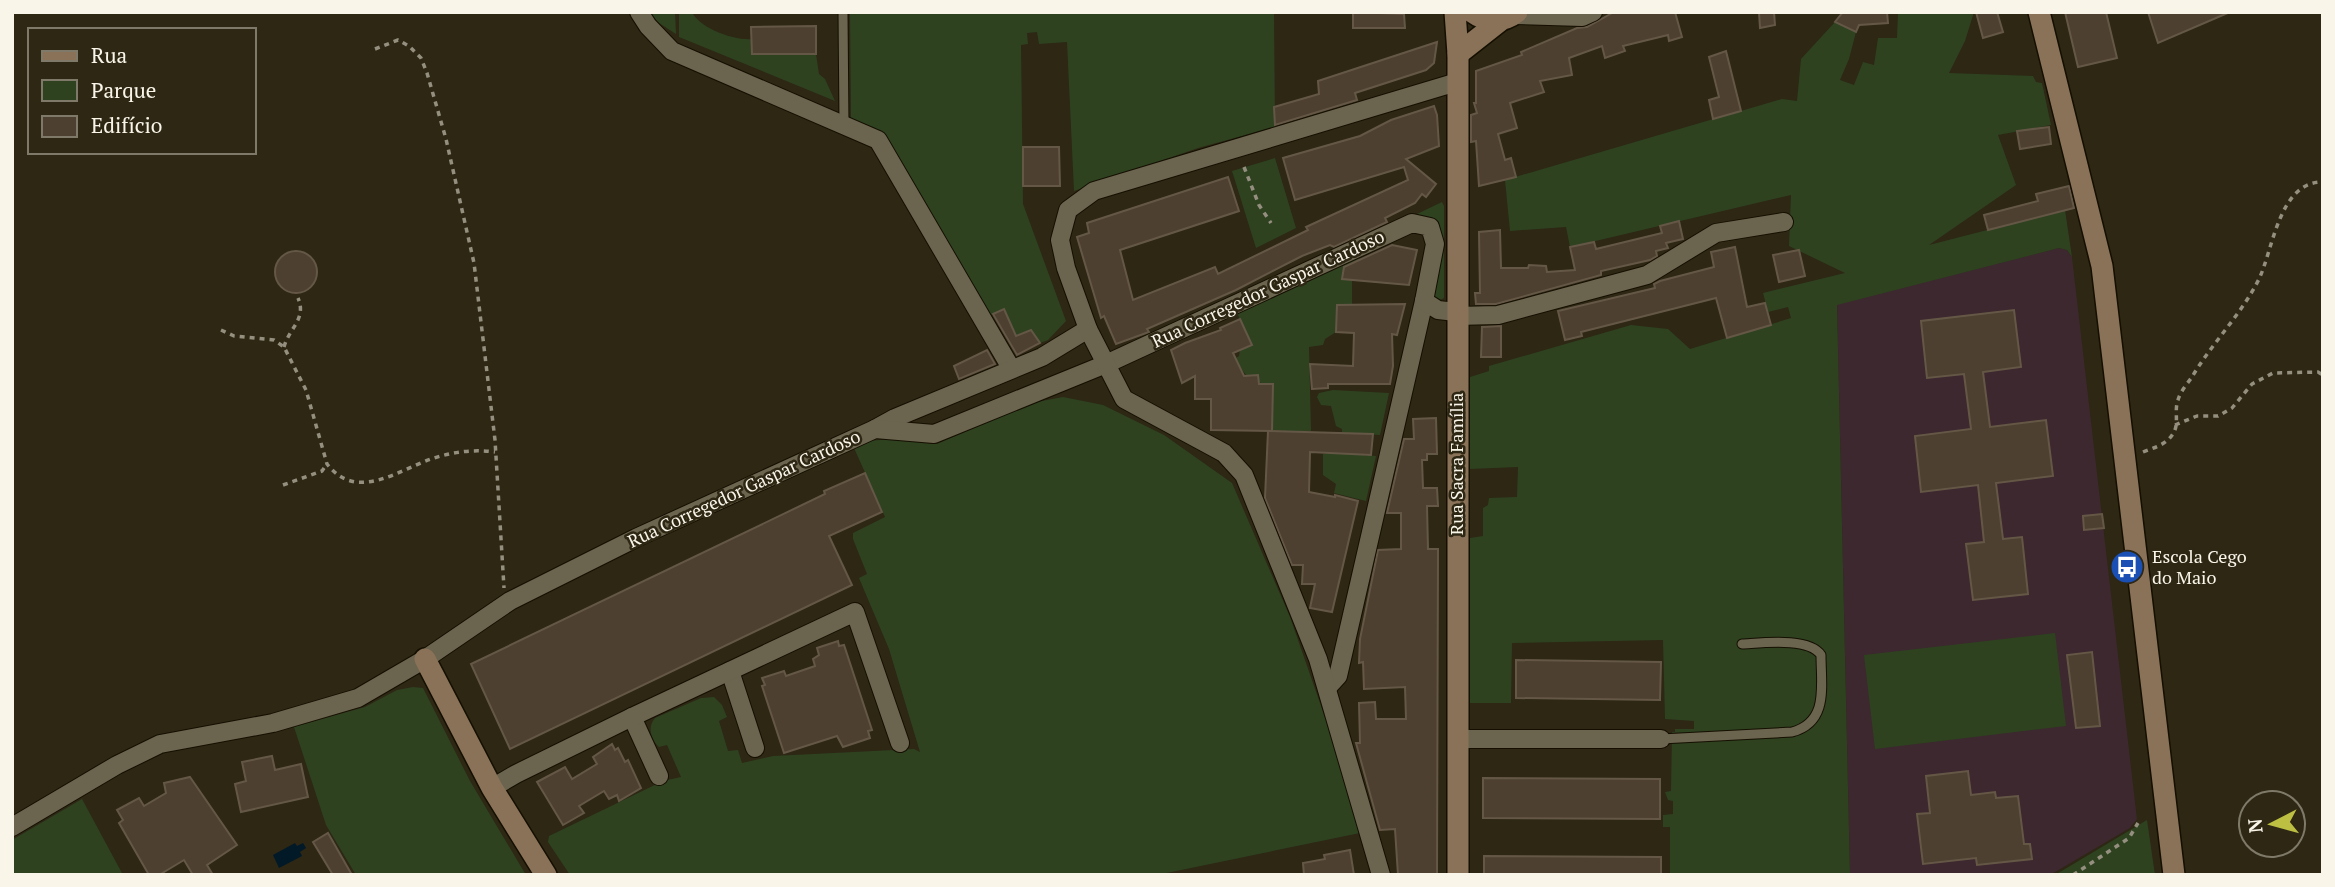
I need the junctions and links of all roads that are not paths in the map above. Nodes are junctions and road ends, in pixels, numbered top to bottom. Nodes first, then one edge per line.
1 (639, 12) edge
2 (843, 12) edge
3 (1455, 12) edge
4 (1472, 12) edge
5 (1593, 12) edge
6 (2039, 12) edge
7 (1510, 16) edge
8 (1458, 54) junction
9 (1457, 82) junction
10 (844, 125) junction
11 (1784, 222) dead end
12 (1424, 301) junction
13 (1456, 314) junction
14 (1088, 329) junction
15 (1106, 364) junction
16 (1011, 368) junction
17 (875, 429) junction
18 (1742, 643) dead end
19 (425, 659) junction
20 (730, 671) junction
21 (1327, 688) junction
22 (632, 717) junction
23 (1457, 739) junction
24 (1661, 739) joint
25 (900, 743) dead end
26 (755, 748) dead end
27 (659, 776) dead end
28 (492, 788) junction
29 (12, 827) edge
30 (546, 875) edge
31 (1381, 875) edge
32 (1458, 875) edge
33 (2174, 875) edge

1 - 10 street
2 - 10 lane
3 - 8 street, Rua Sacra Família
4 - 7 street
5 - 7 street
6 - 33 street
7 - 8 street
8 - 9 street, Rua Sacra Família
9 - 13 street, Rua Sacra Família
9 - 14 street
10 - 16 street
11 - 13 street
12 - 13 street
12 - 15 street, Rua Corregedor Gaspar Cardoso
12 - 21 street
13 - 23 street, Rua Sacra Família
14 - 15 street
14 - 16 street
15 - 17 street, Rua Corregedor Gaspar Cardoso
15 - 21 street
16 - 17 street
17 - 19 street, Rua Corregedor Gaspar Cardoso
18 - 24 lane
19 - 28 street
19 - 29 street, Rua Corregedor Gaspar Cardoso
20 - 22 street
20 - 25 street
20 - 26 street
21 - 31 street
22 - 27 street
22 - 28 street
23 - 24 street
23 - 32 street, Rua Sacra Família
28 - 30 street

